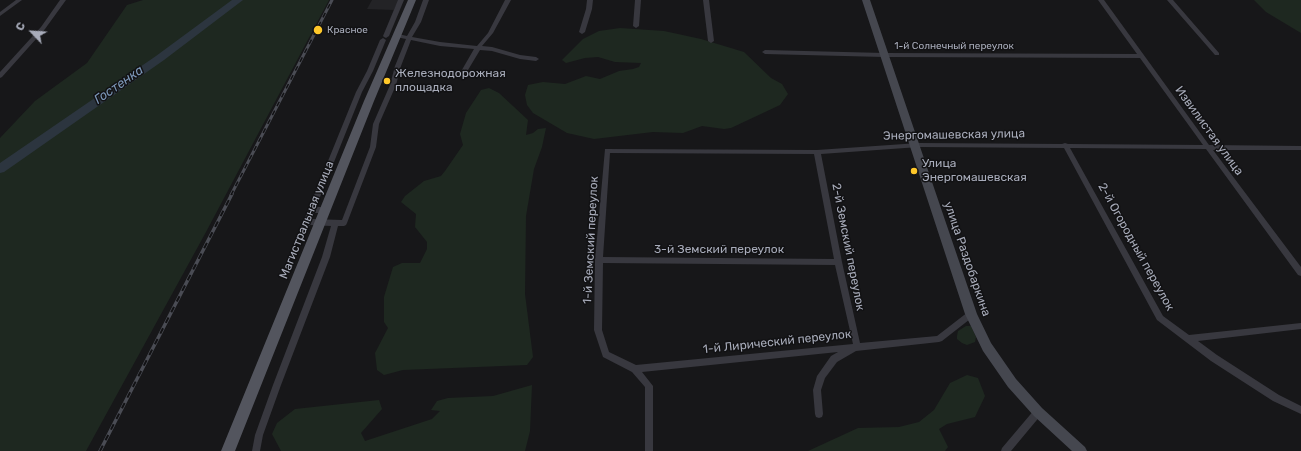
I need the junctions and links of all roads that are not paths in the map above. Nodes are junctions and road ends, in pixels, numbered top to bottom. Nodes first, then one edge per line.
1 (19, 0) edge
2 (63, 0) edge
3 (401, 0) edge
4 (412, 0) edge
5 (426, 0) edge
6 (508, 0) edge
7 (590, 0) edge
8 (638, 0) edge
9 (706, 0) edge
10 (866, 0) edge
11 (1102, 0) edge
12 (1170, 0) edge
13 (0, 14) edge
14 (636, 26) dead end
15 (582, 32) dead end
16 (398, 36) junction
17 (409, 38) junction
18 (711, 41) dead end
19 (480, 47) junction
20 (765, 52) dead end
21 (1217, 54) dead end
22 (884, 55) junction
23 (1142, 56) junction
24 (536, 59) dead end
25 (462, 75) dead end
26 (0, 76) edge
27 (915, 145) junction
28 (1065, 145) junction
29 (1207, 147) junction
30 (1301, 148) edge
31 (607, 151) joint
32 (818, 152) junction
33 (312, 210) junction
34 (326, 210) junction
35 (308, 222) junction
36 (321, 222) junction
37 (335, 222) junction
38 (304, 230) dead end
39 (600, 260) junction
40 (838, 262) junction
41 (1301, 273) edge
42 (971, 314) junction
43 (1301, 326) edge
44 (1187, 339) junction
45 (857, 346) junction
46 (635, 369) junction
47 (1301, 410) edge
48 (1038, 412) junction
49 (818, 414) dead end
50 (228, 451) edge
51 (256, 451) edge
52 (648, 451) edge
53 (1005, 451) edge
54 (1081, 451) edge

1 - 13 street
2 - 26 street
3 - 33 street
4 - 16 main road, Магистральная улица
5 - 17 street
6 - 19 street
7 - 15 street
8 - 14 street
9 - 18 street
10 - 22 street, улица Раздобаркина
11 - 23 street, Извилистая улица
12 - 21 street
16 - 17 street
16 - 34 main road, Магистральная улица
17 - 19 street
17 - 37 street
19 - 24 street
19 - 25 street
20 - 22 street, 1-й Солнечный переулок
22 - 23 street, 1-й Солнечный переулок
22 - 27 street, улица Раздобаркина
23 - 29 street, Извилистая улица
27 - 28 street, Энергомашевская улица
27 - 32 street, Энергомашевская улица
27 - 42 street, улица Раздобаркина
28 - 29 street, Энергомашевская улица
28 - 44 street, 2-й Огородный переулок
29 - 30 street, Энергомашевская улица
29 - 41 street, Извилистая улица
31 - 32 street, Энергомашевская улица
31 - 39 street, 1-й Земский переулок
32 - 40 street, 2-й Земский переулок
33 - 34 street
33 - 35 street
34 - 36 main road, Магистральная улица
35 - 36 street
35 - 38 street
36 - 37 street
36 - 50 main road, Магистральная улица
37 - 51 street
39 - 40 street, 3-й Земский переулок
39 - 46 street, 1-й Земский переулок
40 - 45 street, 2-й Земский переулок
42 - 45 street, 1-й Лирический переулок
42 - 48 street, улица Раздобаркина
43 - 44 street
44 - 47 street, 2-й Огородный переулок
45 - 46 street, 1-й Лирический переулок
45 - 49 street
46 - 52 street
48 - 53 street
48 - 54 street, улица Раздобаркина

